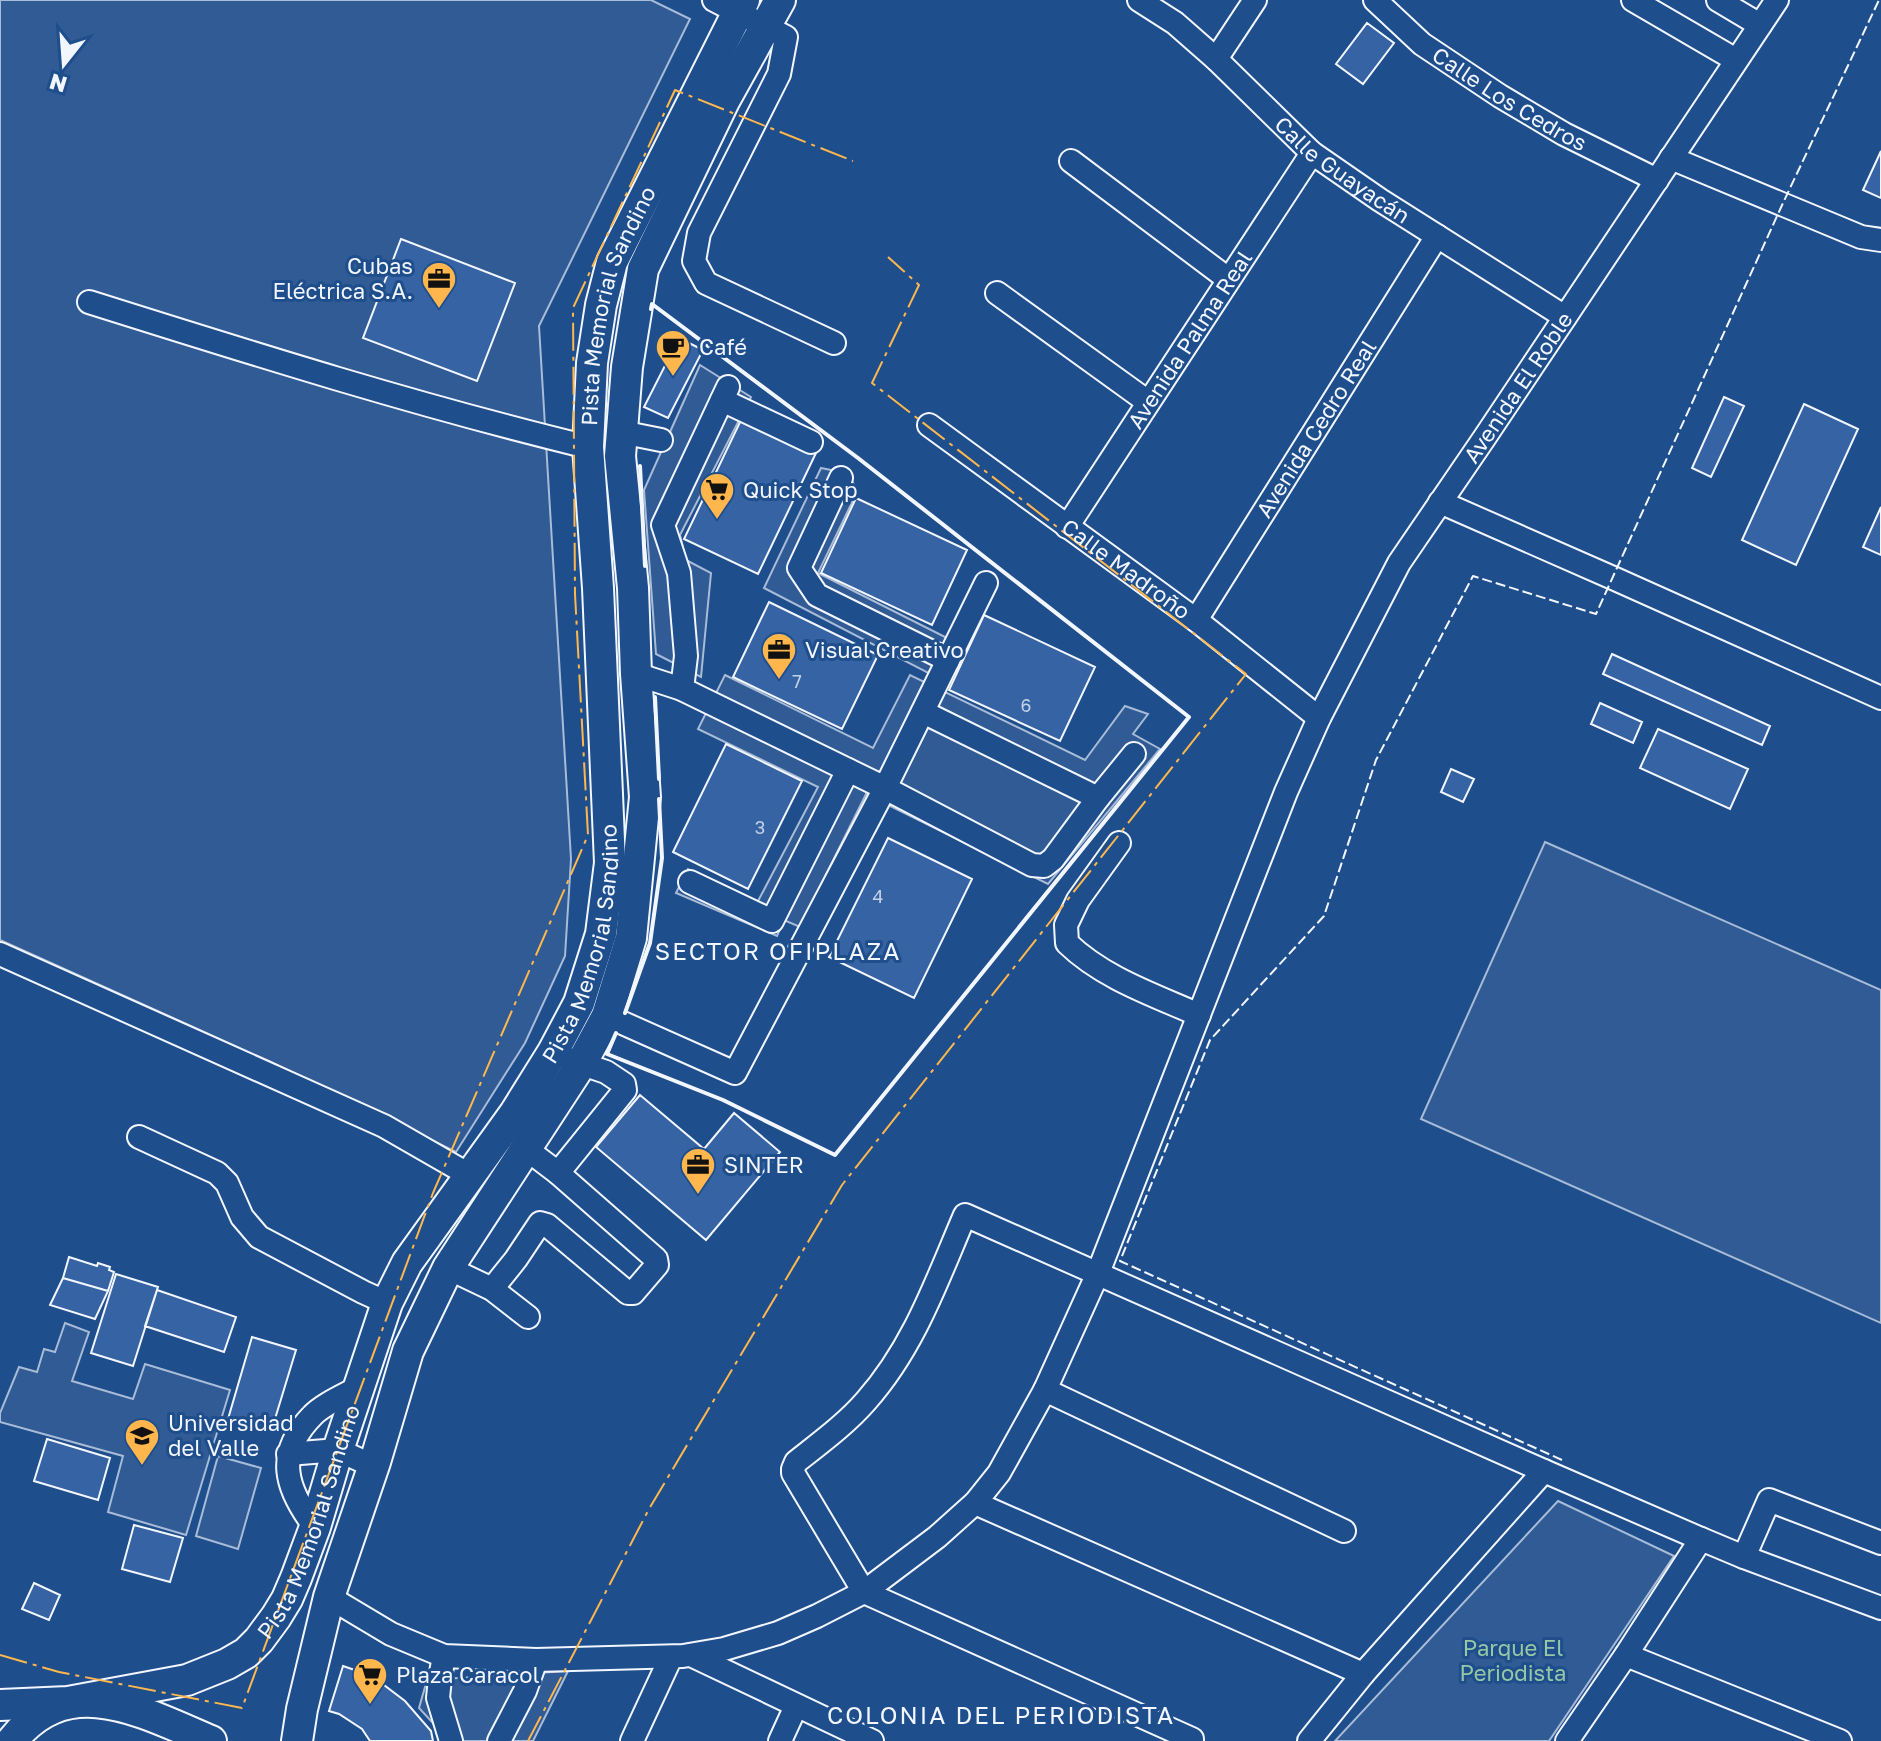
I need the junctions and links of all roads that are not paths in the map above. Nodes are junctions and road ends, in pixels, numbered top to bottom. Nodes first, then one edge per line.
1 (1139, 0) edge
2 (1255, 0) edge
3 (1375, 0) edge
4 (1633, 0) edge
5 (1718, 0) edge
6 (1777, 0) edge
7 (732, 4) edge
8 (773, 13) edge
9 (1760, 25) junction
10 (1216, 59) junction
11 (1736, 60) junction
12 (1312, 153) junction
13 (1671, 158) junction
14 (1071, 161) dead end
15 (1657, 180) junction
16 (1437, 236) junction
17 (1881, 240) edge
18 (1228, 279) junction
19 (997, 293) dead end
20 (89, 302) dead end
21 (1565, 317) junction
22 (834, 343) dead end
23 (1148, 402) junction
24 (929, 425) dead end
25 (621, 432) junction
26 (661, 440) dead end
27 (811, 442) dead end
28 (588, 447) junction
29 (841, 478) dead end
30 (1440, 502) junction
31 (1067, 527) junction
32 (986, 583) dead end
33 (598, 588) junction
34 (1196, 620) junction
35 (948, 660) junction
36 (636, 674) junction
37 (682, 689) junction
38 (1881, 698) edge
39 (923, 712) junction
40 (1319, 718) junction
41 (1134, 754) dead end
42 (848, 770) junction
43 (607, 773) junction
44 (885, 788) junction
45 (1098, 798) junction
46 (1119, 843) dead end
47 (690, 882) dead end
48 (0, 954) edge
49 (1199, 1015) junction
50 (607, 1016) junction
51 (553, 1052) junction
52 (581, 1064) junction
53 (139, 1137) dead end
54 (525, 1148) junction
55 (558, 1173) junction
56 (471, 1176) junction
57 (448, 1268) junction
58 (1098, 1273) junction
59 (492, 1289) junction
60 (387, 1303) junction
61 (528, 1317) dead end
62 (361, 1386) junction
63 (1045, 1390) junction
64 (338, 1450) junction
65 (288, 1454) junction
66 (373, 1466) junction
67 (1544, 1471) junction
68 (975, 1503) junction
69 (315, 1527) junction
70 (1344, 1531) dead end
71 (1701, 1539) junction
72 (1881, 1543) edge
73 (1744, 1557) junction
74 (864, 1592) junction
75 (329, 1597) junction
76 (1881, 1608) edge
77 (728, 1648) junction
78 (1626, 1655) junction
79 (444, 1656) junction
80 (681, 1656) junction
81 (536, 1660) junction
82 (727, 1672) junction
83 (1363, 1674) junction
84 (68, 1702) junction
85 (0, 1705) edge
86 (796, 1706) junction
87 (12, 1741) edge
88 (211, 1741) edge
89 (297, 1741) edge
90 (451, 1741) edge
91 (499, 1741) edge
92 (632, 1741) edge
93 (780, 1741) edge
94 (872, 1741) edge
95 (1190, 1741) edge
96 (1309, 1741) edge
97 (1567, 1741) edge
98 (1840, 1741) edge

1 - 10 street, Calle Guayacán
2 - 10 street
3 - 15 street, Calle Los Cedros
4 - 11 street
5 - 9 street
6 - 9 street, Avenida El Roble
7 - 8 street
7 - 28 main road, Pista Memorial Sandino
8 - 22 street
8 - 25 main road, Pista Memorial Sandino
9 - 11 street, Avenida El Roble
10 - 12 street, Calle Guayacán
11 - 13 street, Avenida El Roble
12 - 16 street, Calle Guayacán
12 - 18 street, Avenida Palma Real
13 - 15 street, Avenida El Roble
13 - 17 street
14 - 18 street
15 - 21 street, Avenida El Roble
16 - 21 street, Calle Guayacán
16 - 34 street, Avenida Cedro Real
18 - 23 street, Avenida Palma Real
19 - 23 street
20 - 28 street
21 - 30 street, Avenida El Roble
23 - 31 street, Avenida Palma Real
24 - 31 street, Calle Madroño
25 - 26 street
25 - 36 main road, Pista Memorial Sandino
27 - 37 street
28 - 33 main road, Pista Memorial Sandino
29 - 35 street
30 - 38 street
30 - 40 street, Avenida El Roble
31 - 34 street, Calle Madroño
32 - 35 street
33 - 36 main road
33 - 43 main road, Pista Memorial Sandino
34 - 40 street, Calle Madroño
35 - 39 street
36 - 37 street
36 - 43 main road
36 - 50 main road, Pista Memorial Sandino
37 - 42 street
39 - 44 street
39 - 45 street
40 - 49 street, Avenida El Roble
41 - 45 street
42 - 44 street
42 - 47 street
43 - 51 main road, Pista Memorial Sandino
44 - 45 street
44 - 50 street
46 - 49 street
48 - 56 street
49 - 58 street, Avenida El Roble
50 - 52 main road, Pista Memorial Sandino
51 - 52 street
51 - 56 main road, Pista Memorial Sandino
52 - 54 main road, Pista Memorial Sandino
52 - 55 street
53 - 60 street
54 - 55 street
54 - 57 main road, Pista Memorial Sandino
55 - 59 street
56 - 60 main road, Pista Memorial Sandino
57 - 59 street
57 - 66 main road, Pista Memorial Sandino
58 - 63 street, Avenida El Roble
58 - 67 street
58 - 74 street
59 - 61 street
60 - 62 main road, Pista Memorial Sandino
62 - 64 main road, Pista Memorial Sandino
62 - 65 street
63 - 68 street, Avenida El Roble
63 - 70 street
64 - 65 street
64 - 66 street
64 - 69 main road, Pista Memorial Sandino
65 - 69 street
66 - 75 main road, Pista Memorial Sandino
67 - 71 street
67 - 83 street
68 - 74 street, Avenida El Roble
68 - 83 street
69 - 84 main road, Pista Memorial Sandino
71 - 73 street
71 - 78 street
72 - 73 street
73 - 76 street
74 - 77 street, Avenida El Roble
74 - 95 street
75 - 79 street
75 - 89 main road, Pista Memorial Sandino
77 - 80 street, Avenida El Roble
77 - 82 street
78 - 97 street
78 - 98 street
79 - 81 street, Avenida El Roble
79 - 90 street
80 - 81 street, Avenida El Roble
80 - 82 street
80 - 92 street
81 - 91 street
82 - 86 street
83 - 96 street
84 - 85 main road
84 - 87 main road
84 - 88 main road
86 - 93 street
86 - 94 street

